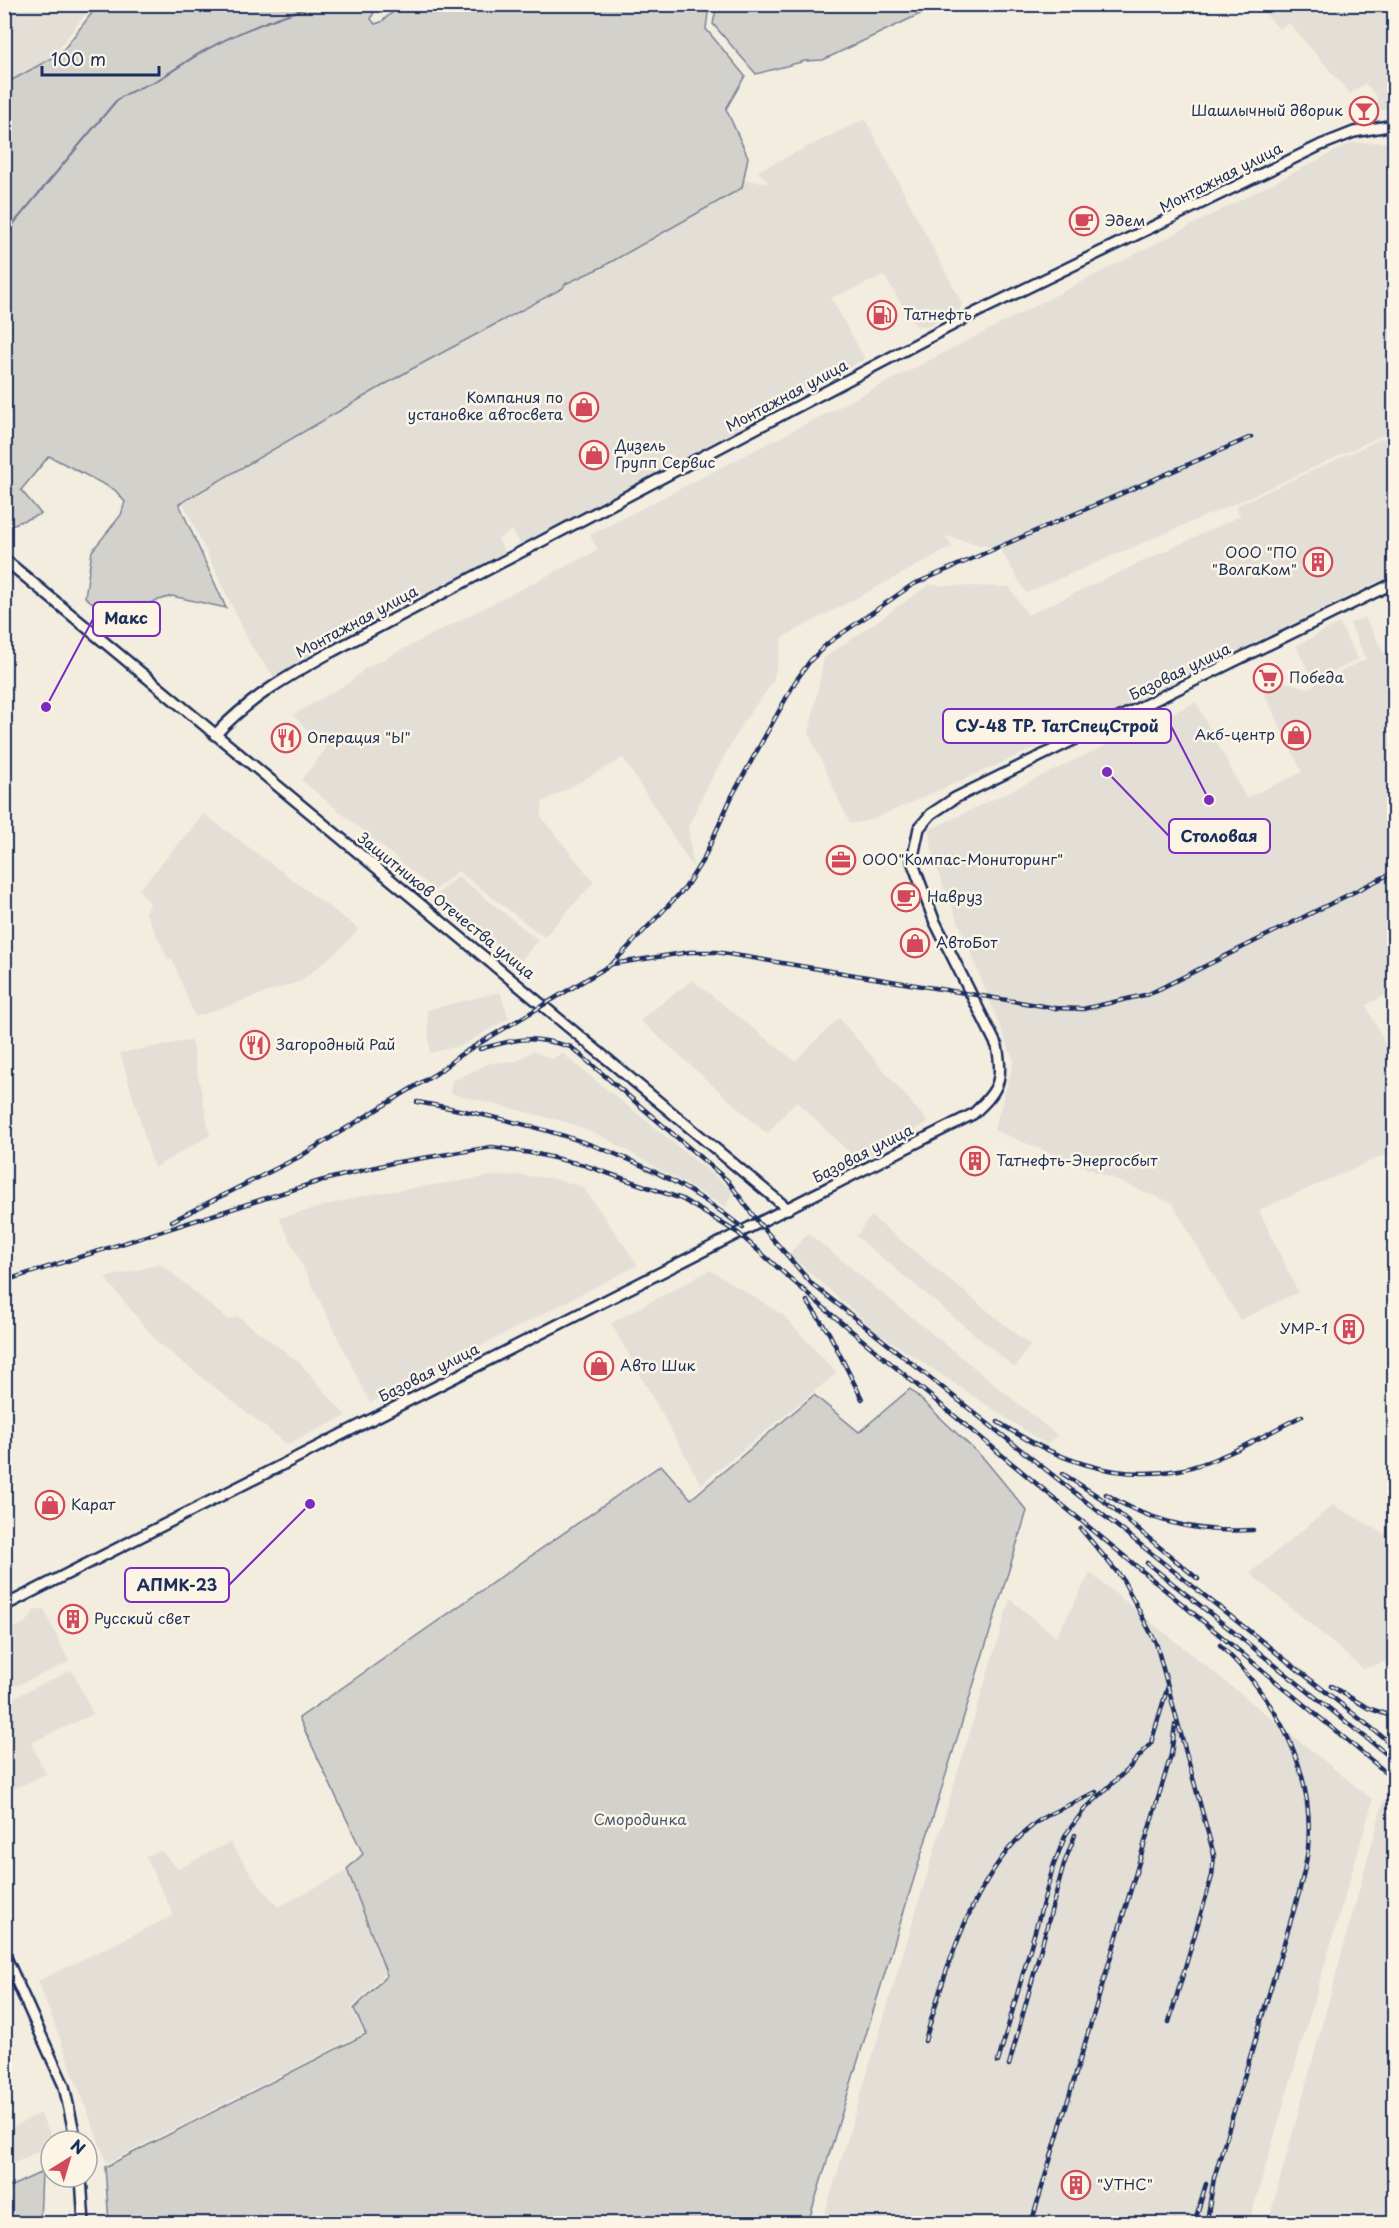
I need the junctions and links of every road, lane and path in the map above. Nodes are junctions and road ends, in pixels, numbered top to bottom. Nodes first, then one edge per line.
1 (1395, 125) edge
2 (4, 559) edge
3 (1395, 583) edge
4 (215, 735) junction
5 (788, 1209) junction
6 (4, 1606) edge
7 (4, 1953) edge
8 (73, 2129) edge
9 (82, 2189) edge
10 (84, 2223) edge

1 - 4 street, Монтажная улица
2 - 4 street, Защитников Отечества улица
3 - 5 street, Базовая улица
4 - 5 street, Защитников Отечества улица
5 - 6 street, Базовая улица
7 - 8 street
9 - 10 street

